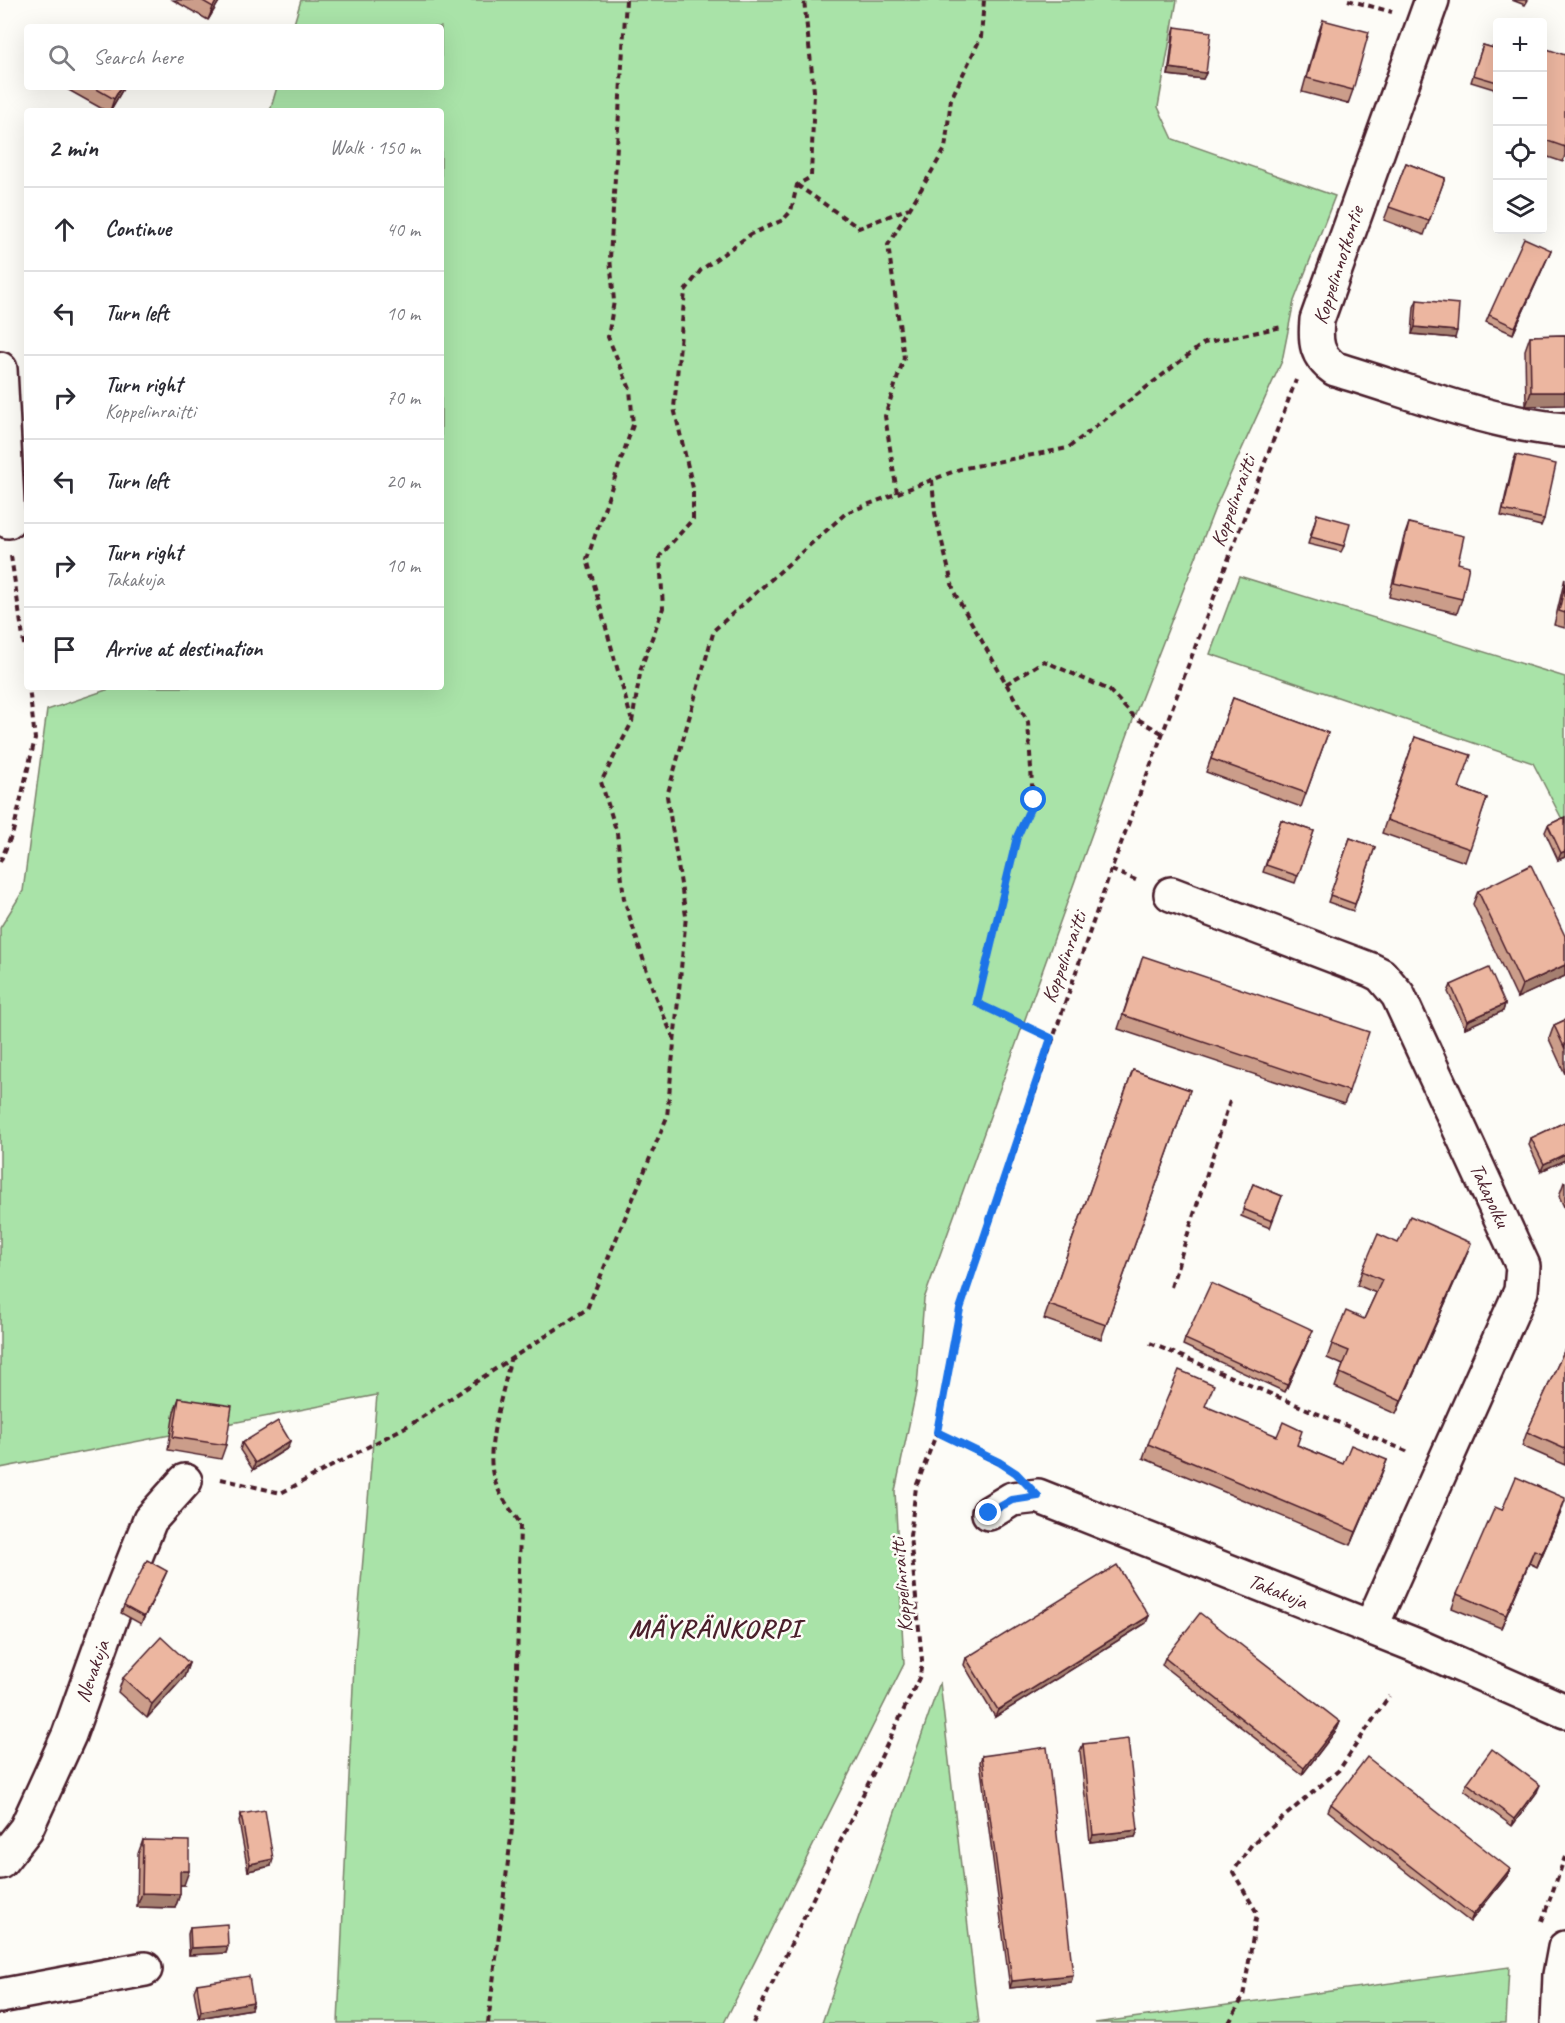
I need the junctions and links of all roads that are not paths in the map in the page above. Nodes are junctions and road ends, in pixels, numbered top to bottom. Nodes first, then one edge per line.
1 (1428, 10) edge
2 (0, 369) edge
3 (1565, 430) edge
4 (8, 521) road end
5 (1171, 894) dead end
6 (185, 1481) road end
7 (989, 1513) dead end
8 (1371, 1627) junction
9 (1565, 1712) edge
10 (0, 1862) edge
11 (1565, 1948) edge
12 (145, 1969) dead end
13 (0, 1996) edge
14 (1558, 2023) edge

1 - 3 street, Koppelinnotkontie
2 - 4 street
5 - 8 street, Takapolku
6 - 10 street, Nevakuja
7 - 8 street, Takakuja
8 - 9 street, Takakuja
11 - 14 street
12 - 13 street

